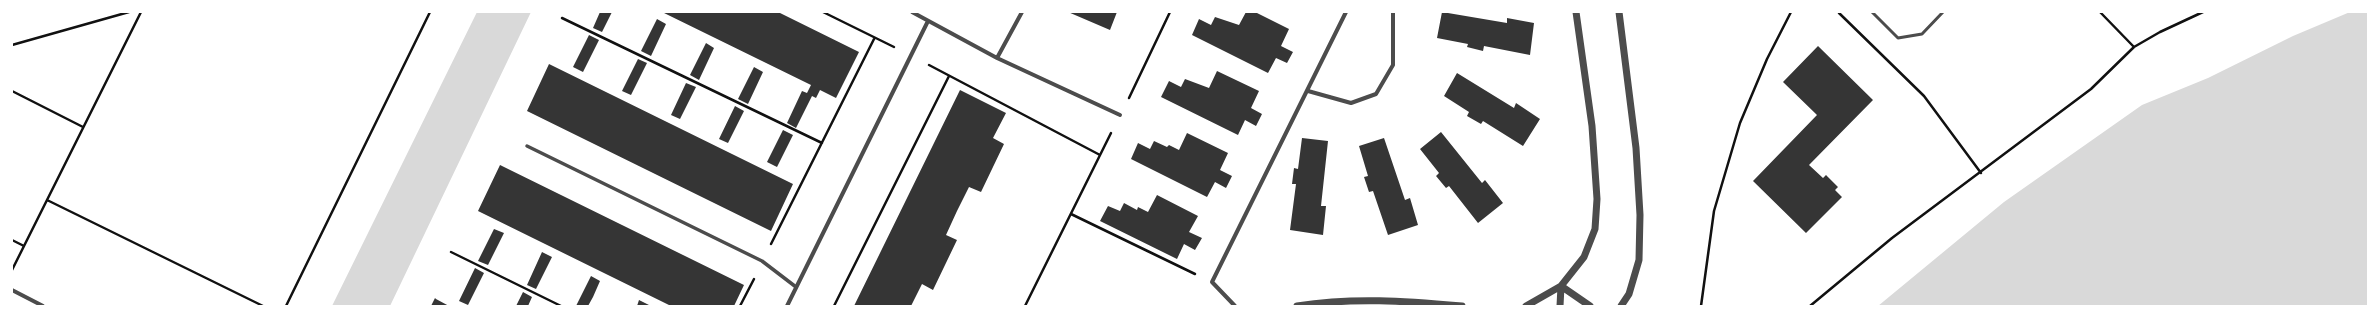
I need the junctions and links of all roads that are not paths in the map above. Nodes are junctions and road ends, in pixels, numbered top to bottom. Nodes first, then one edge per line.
1 (912, 12) edge
2 (1022, 12) edge
3 (1346, 12) edge
4 (1393, 12) edge
5 (1576, 12) edge
6 (1619, 12) edge
7 (1872, 12) edge
8 (1943, 12) edge
9 (928, 21) junction
10 (997, 58) junction
11 (1308, 91) junction
12 (1120, 115) road end
13 (527, 146) dead end
14 (1561, 286) junction
15 (796, 287) junction
16 (12, 290) edge
17 (43, 306) edge
18 (787, 306) edge
19 (1235, 306) edge
20 (1297, 306) edge
21 (1462, 306) edge
22 (1526, 306) edge
23 (1560, 306) edge
24 (1590, 306) edge
25 (1621, 306) edge

1 - 9 street
2 - 10 street
3 - 11 street
4 - 11 street
5 - 14 street
6 - 25 street
7 - 8 lane
9 - 10 street
9 - 15 street
10 - 12 street
11 - 19 street
13 - 15 street
14 - 22 street
14 - 23 street
14 - 24 street
15 - 18 street
16 - 17 street
20 - 21 street

